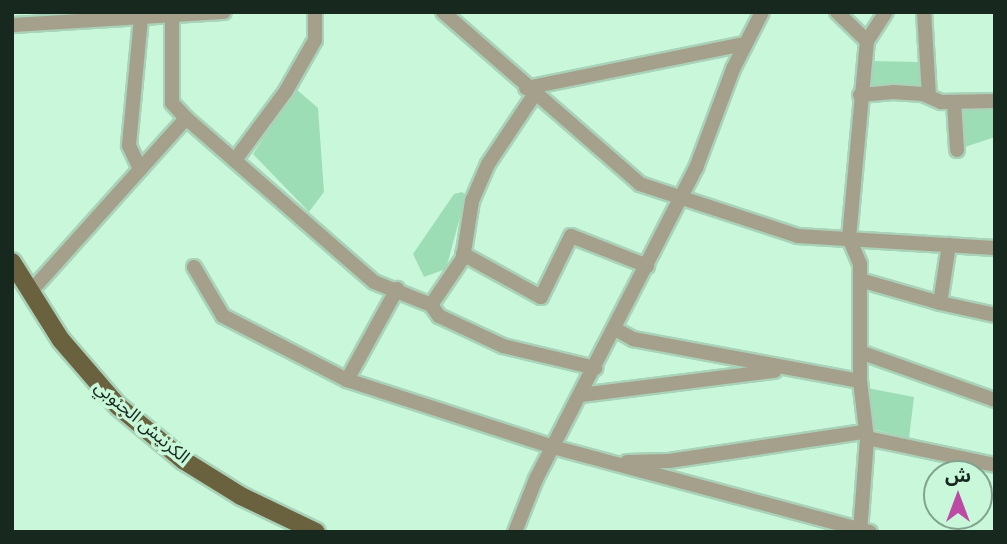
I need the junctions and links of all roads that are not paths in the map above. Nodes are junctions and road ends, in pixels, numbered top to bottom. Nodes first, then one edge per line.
1 (224, 12) edge
2 (315, 12) edge
3 (443, 12) edge
4 (762, 12) edge
5 (837, 12) edge
6 (886, 12) edge
7 (923, 12) edge
8 (172, 16) junction
9 (50, 17) edge
10 (141, 17) junction
11 (12, 25) edge
12 (867, 41) junction
13 (745, 44) junction
14 (530, 91) junction
15 (860, 95) junction
16 (929, 96) junction
17 (995, 101) edge
18 (954, 102) junction
19 (186, 118) junction
20 (957, 150) dead end
21 (235, 160) junction
22 (140, 169) junction
23 (680, 201) junction
24 (849, 238) junction
25 (949, 245) junction
26 (995, 248) edge
27 (463, 254) junction
28 (12, 262) edge
29 (194, 267) dead end
30 (647, 267) junction
31 (860, 280) junction
32 (397, 289) junction
33 (31, 290) junction
34 (940, 303) junction
35 (431, 304) junction
36 (995, 315) edge
37 (615, 330) junction
38 (860, 352) junction
39 (595, 368) junction
40 (787, 370) junction
41 (347, 380) junction
42 (860, 380) junction
43 (581, 395) junction
44 (995, 400) edge
45 (866, 435) junction
46 (553, 447) junction
47 (611, 463) junction
48 (995, 465) edge
49 (863, 531) edge
50 (316, 532) edge
51 (515, 532) edge

1 - 8 street
2 - 21 street
3 - 14 street
4 - 13 street
5 - 12 street
6 - 12 street
7 - 16 street
8 - 10 street
8 - 19 street
9 - 10 street
9 - 11 street
10 - 22 street
12 - 15 street
13 - 14 street
13 - 23 street
14 - 23 street
14 - 27 street
15 - 16 street
15 - 24 street
16 - 18 street
17 - 18 street
18 - 20 street
19 - 21 street
19 - 22 street
21 - 32 street
22 - 33 street
23 - 24 street
23 - 30 street
24 - 25 street
24 - 31 street
25 - 26 street
25 - 34 street
27 - 30 street
27 - 35 street
28 - 33 main road, الكرنيش الجنوبي
29 - 41 street
30 - 37 street
31 - 34 street
31 - 38 street
32 - 35 street
32 - 41 street
33 - 50 main road, الكرنيش الجنوبي
34 - 36 street
35 - 39 street
37 - 39 street
37 - 40 street
38 - 42 street
38 - 44 street
39 - 43 street
40 - 42 street
40 - 43 street
41 - 46 street
42 - 45 street
43 - 46 street
45 - 47 street
45 - 48 street
45 - 49 street
46 - 47 street
46 - 51 street
47 - 49 street

